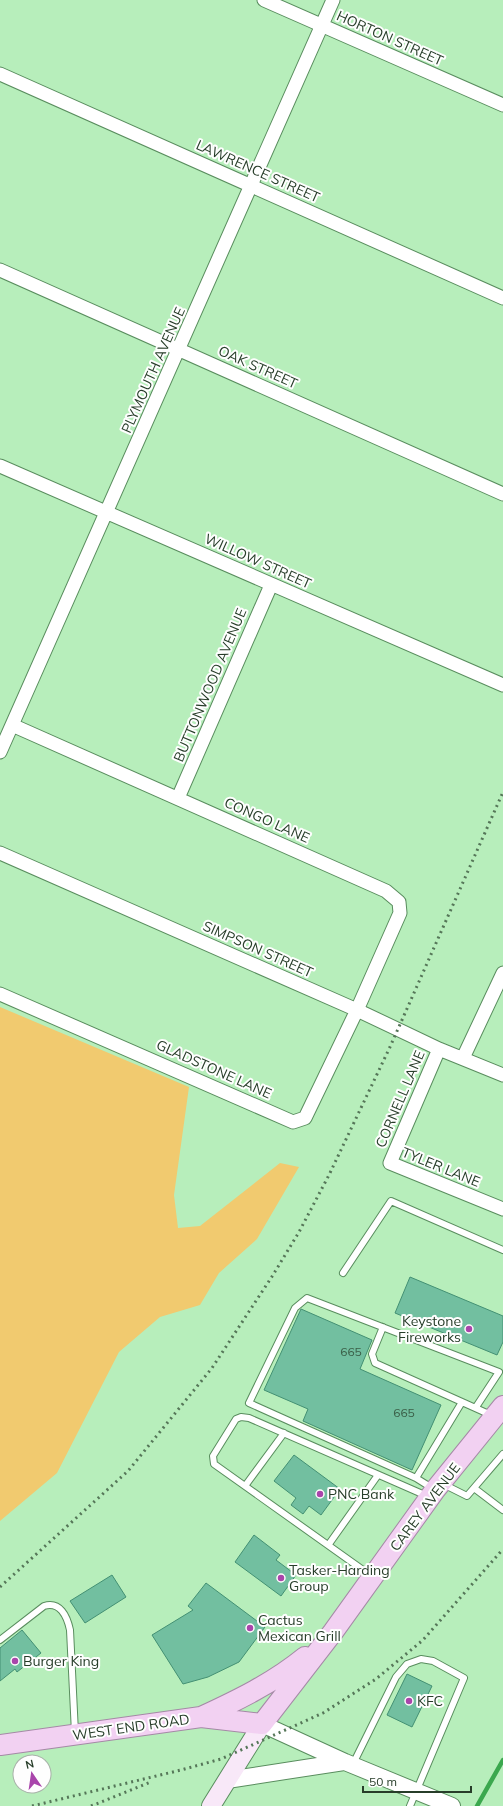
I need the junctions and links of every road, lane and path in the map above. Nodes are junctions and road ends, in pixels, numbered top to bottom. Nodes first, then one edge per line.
1 (264, 0) edge
2 (333, 0) edge
3 (322, 26) junction
4 (0, 74) edge
5 (503, 106) edge
6 (252, 186) junction
7 (0, 270) edge
8 (503, 298) edge
9 (180, 350) junction
10 (0, 466) edge
11 (503, 494) edge
12 (105, 512) junction
13 (271, 584) junction
14 (503, 685) edge
15 (12, 725) junction
16 (0, 752) edge
17 (178, 798) junction
18 (0, 853) edge
19 (503, 973) edge
20 (0, 994) edge
21 (357, 1010) junction
22 (439, 1049) junction
23 (463, 1058) junction
24 (503, 1075) edge
25 (390, 1163) joint
26 (503, 1209) edge
27 (503, 1250) edge
28 (343, 1273) dead end
29 (383, 1327) junction
30 (462, 1402) junction
31 (476, 1407) junction
32 (499, 1412) edge
33 (284, 1433) junction
34 (503, 1454) edge
35 (378, 1475) junction
36 (416, 1478) junction
37 (245, 1486) junction
38 (474, 1488) junction
39 (435, 1490) junction
40 (503, 1510) edge
41 (329, 1544) junction
42 (373, 1577) junction
43 (334, 1632) junction
44 (0, 1640) edge
45 (201, 1717) junction
46 (262, 1724) junction
47 (75, 1734) junction
48 (0, 1745) edge
49 (348, 1764) junction
50 (227, 1780) junction
51 (417, 1791) junction
52 (445, 1803) edge
53 (211, 1806) edge
54 (410, 1806) edge

1 - 3 street, HORTON STREET
2 - 3 street, PLYMOUTH AVENUE
3 - 5 street, HORTON STREET
3 - 6 street, PLYMOUTH AVENUE
4 - 6 street, LAWRENCE STREET
6 - 8 street, LAWRENCE STREET
6 - 9 street, PLYMOUTH AVENUE
7 - 9 street, OAK STREET
9 - 11 street, OAK STREET
9 - 12 street, PLYMOUTH AVENUE
10 - 12 street, WILLOW STREET
12 - 13 street, WILLOW STREET
12 - 15 street, PLYMOUTH AVENUE
13 - 14 street, WILLOW STREET
13 - 17 street, BUTTONWOOD AVENUE
15 - 16 street, PLYMOUTH AVENUE
15 - 17 street, CONGO LANE
17 - 21 street, CONGO LANE
18 - 21 street, SIMPSON STREET
19 - 23 street
20 - 21 street, GLADSTONE LANE
21 - 22 street, SIMPSON STREET
22 - 23 street, SIMPSON STREET
22 - 25 street, CORNELL LANE
23 - 24 street, SIMPSON STREET
25 - 26 street, TYLER LANE
27 - 28 lane
29 - 30 lane
29 - 31 lane
29 - 36 lane
30 - 31 lane
30 - 36 lane
31 - 32 lane
32 - 39 main road, CAREY AVENUE
33 - 35 lane
33 - 37 lane
33 - 37 lane
34 - 38 lane
35 - 39 lane
35 - 41 lane
36 - 39 lane
37 - 41 lane
38 - 39 lane
38 - 40 lane
39 - 42 main road, CAREY AVENUE
41 - 42 lane
42 - 43 main road, CAREY AVENUE
43 - 45 main road
43 - 46 main road, CAREY AVENUE
44 - 47 lane
45 - 46 main road, WEST END ROAD
45 - 47 main road, WEST END ROAD
46 - 49 street
46 - 50 main road
47 - 48 main road, WEST END ROAD
49 - 50 street
49 - 51 street
49 - 51 lane
50 - 53 main road
51 - 52 street
51 - 54 lane

